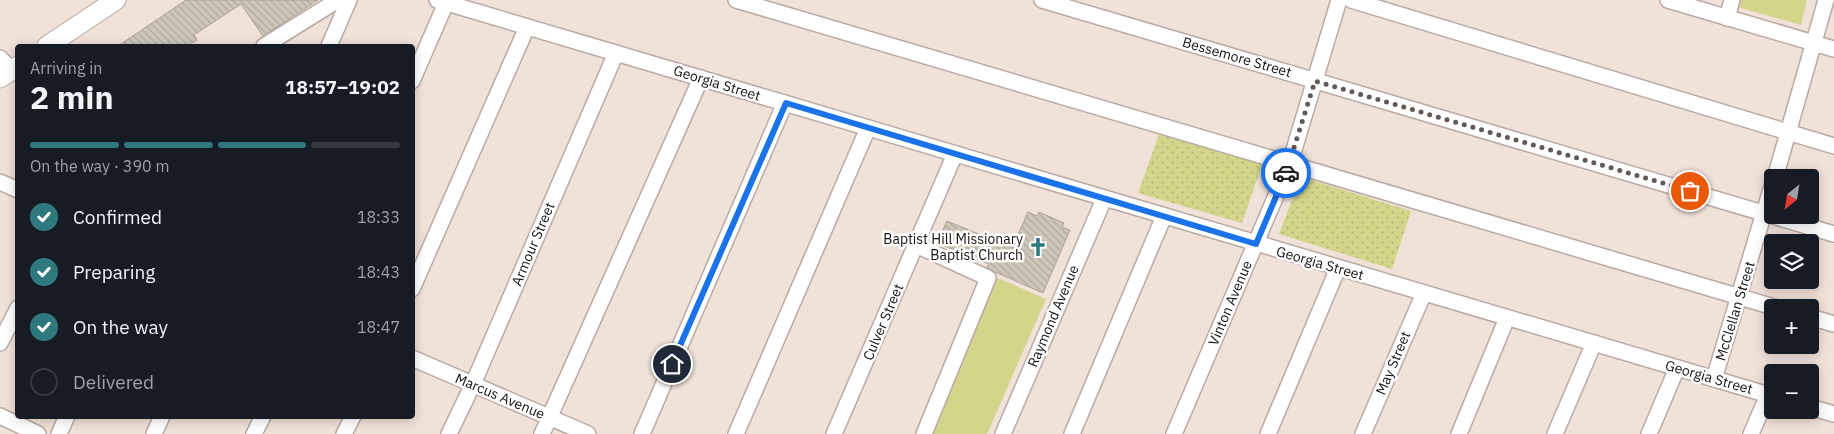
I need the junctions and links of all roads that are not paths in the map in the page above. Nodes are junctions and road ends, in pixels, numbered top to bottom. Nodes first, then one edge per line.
1 (338, 0) edge
2 (349, 0) edge
3 (736, 0) edge
4 (1042, 0) edge
5 (1339, 0) edge
6 (1351, 0) edge
7 (1668, 0) edge
8 (1732, 0) edge
9 (1826, 0) edge
10 (442, 1) edge
11 (108, 2) edge
12 (1727, 18) junction
13 (527, 26) junction
14 (1814, 43) junction
15 (50, 44) edge
16 (267, 44) edge
17 (330, 44) edge
18 (1834, 49) edge
19 (616, 53) junction
20 (415, 73) edge
21 (700, 78) junction
22 (1315, 81) junction
23 (786, 103) junction
24 (868, 128) junction
25 (1788, 133) junction
26 (1834, 146) edge
27 (955, 154) junction
28 (1290, 163) junction
29 (1778, 169) edge
30 (0, 182) edge
31 (15, 189) edge
32 (1104, 199) junction
33 (1764, 213) edge
34 (1164, 216) junction
35 (1764, 216) edge
36 (1801, 224) edge
37 (1834, 234) edge
38 (1256, 244) junction
39 (916, 245) junction
40 (1338, 268) junction
41 (415, 282) edge
42 (1424, 293) junction
43 (1739, 296) junction
44 (1764, 304) edge
45 (15, 314) edge
46 (1507, 318) junction
47 (1819, 320) edge
48 (1834, 324) edge
49 (0, 343) edge
50 (1594, 343) junction
51 (415, 359) edge
52 (1677, 368) junction
53 (1714, 379) junction
54 (473, 384) junction
55 (1764, 393) edge
56 (1764, 407) edge
57 (1819, 410) edge
58 (1834, 414) edge
59 (0, 416) edge
60 (549, 417) junction
61 (66, 419) edge
62 (161, 419) edge
63 (262, 419) edge
64 (352, 419) edge
65 (38, 434) edge
66 (59, 434) edge
67 (154, 434) edge
68 (254, 434) edge
69 (344, 434) edge
70 (449, 434) edge
71 (542, 434) edge
72 (588, 434) edge
73 (642, 434) edge
74 (736, 434) edge
75 (834, 434) edge
76 (924, 434) edge
77 (1003, 434) edge
78 (1072, 434) edge
79 (1174, 434) edge
80 (1268, 434) edge
81 (1363, 434) edge
82 (1459, 434) edge
83 (1555, 434) edge
84 (1649, 434) edge
85 (1751, 434) edge

1 - 16 street
2 - 17 street
3 - 28 street
4 - 22 street, Bessemore Street
5 - 22 street, Vinton Avenue
6 - 25 street
7 - 12 street
8 - 12 street
9 - 14 street
10 - 13 street, Georgia Street
10 - 20 street
11 - 15 main road
12 - 14 street
13 - 19 street, Georgia Street
13 - 41 street
14 - 18 street
14 - 25 street
19 - 21 street, Georgia Street
19 - 54 street, Armour Street
21 - 23 street, Georgia Street
21 - 60 street
22 - 28 street, Vinton Avenue
22 - 33 street, Bessemore Street
23 - 24 street, Georgia Street
23 - 73 street
24 - 27 street, Georgia Street
24 - 74 street
25 - 26 street
25 - 29 street
27 - 32 street, Georgia Street
27 - 39 street, Culver Street
28 - 38 street, Vinton Avenue
28 - 43 street
30 - 31 street
32 - 34 street, Georgia Street
32 - 77 street, Raymond Avenue
34 - 38 street, Georgia Street
34 - 78 street
35 - 43 street, McClellan Street
36 - 37 street, Bessemore Street
38 - 40 street, Georgia Street
38 - 79 street, Vinton Avenue
39 - 75 street, Culver Street
39 - 76 street
40 - 42 street, Georgia Street
40 - 80 street
42 - 46 street, Georgia Street
42 - 81 street, May Street
43 - 44 street
43 - 53 street, McClellan Street
45 - 49 street
46 - 50 street, Georgia Street
46 - 82 street
47 - 48 street
50 - 52 street, Georgia Street
50 - 83 street
51 - 54 street, Marcus Avenue
52 - 53 street, Georgia Street
52 - 84 street
53 - 55 street, Georgia Street
54 - 60 street, Marcus Avenue
54 - 70 street, Armour Street
56 - 85 street
57 - 58 street
59 - 65 street
60 - 71 street
60 - 72 street, Marcus Avenue
61 - 66 street
62 - 67 street
63 - 68 street
64 - 69 street

